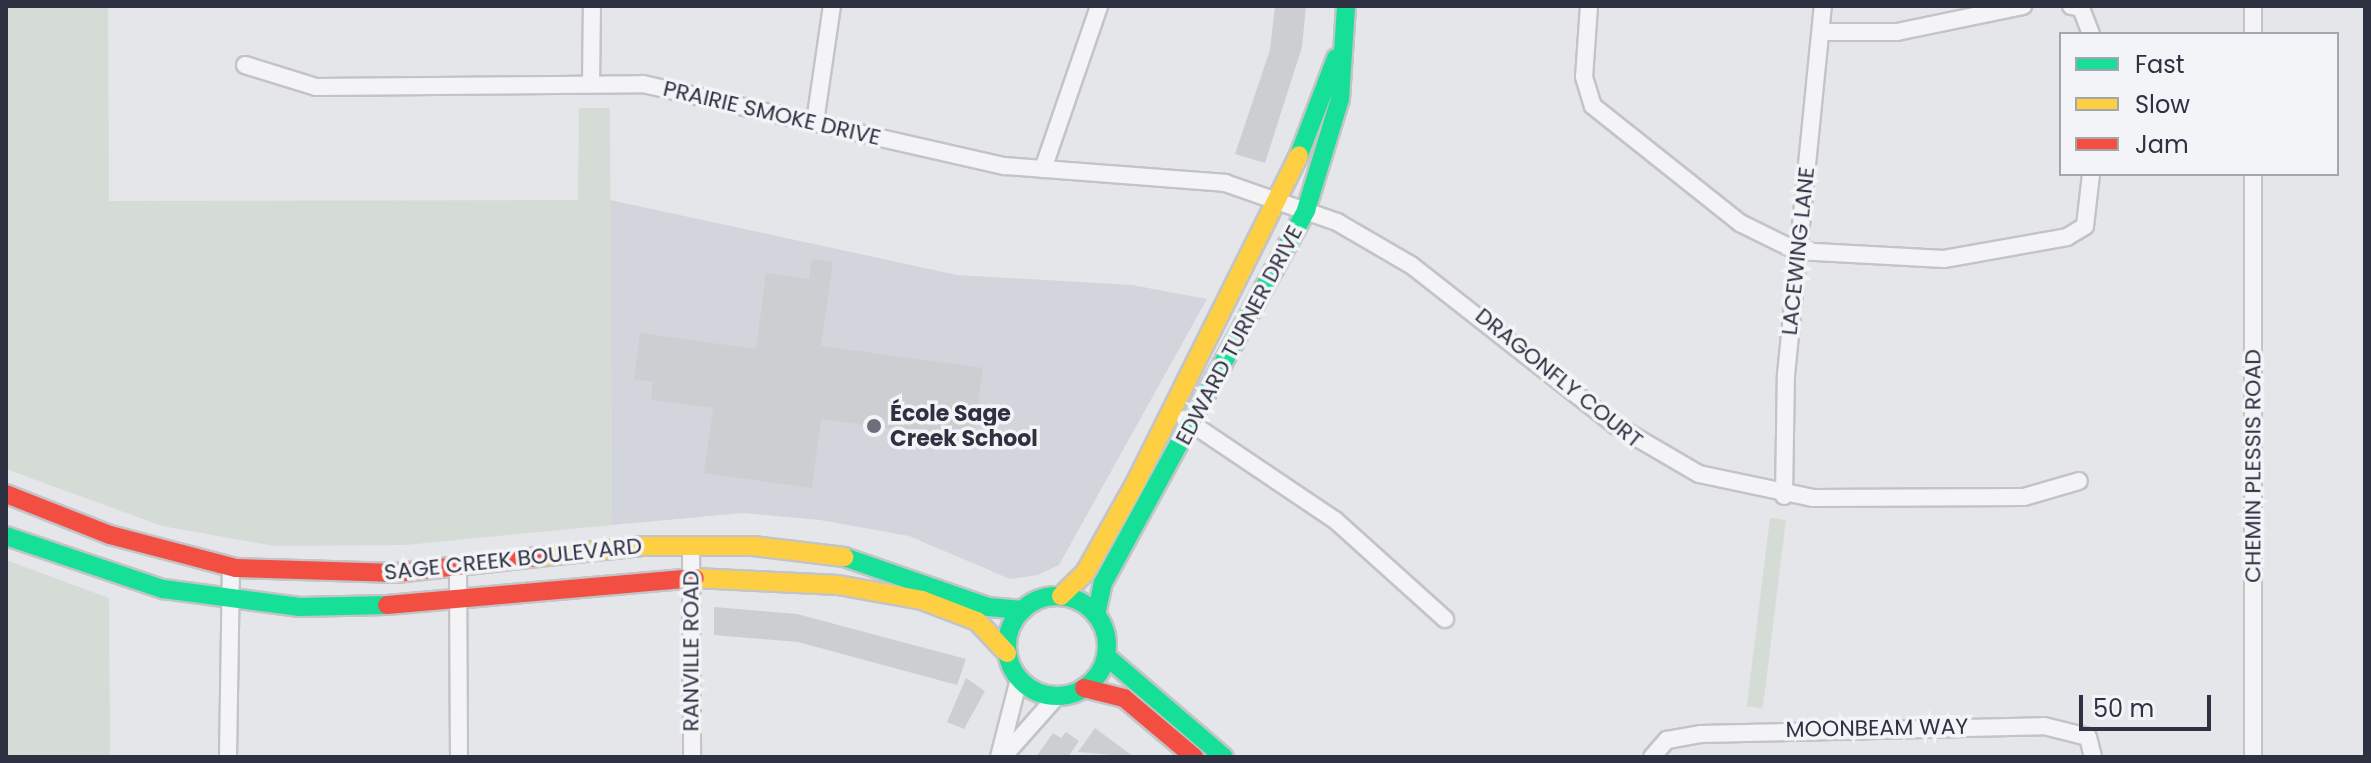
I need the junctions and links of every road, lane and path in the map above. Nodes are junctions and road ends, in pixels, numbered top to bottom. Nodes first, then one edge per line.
1 (592, 6) edge
2 (832, 6) edge
3 (1099, 6) edge
4 (1346, 6) edge
5 (1589, 6) edge
6 (1823, 6) edge
7 (2023, 6) edge
8 (2071, 6) edge
9 (2253, 6) edge
10 (1822, 32) junction
11 (2090, 32) edge
12 (2253, 32) edge
13 (1343, 41) junction
14 (245, 65) dead end
15 (591, 84) junction
16 (815, 122) junction
17 (1043, 169) junction
18 (2091, 176) edge
19 (2253, 176) edge
20 (1293, 205) junction
21 (1797, 251) junction
22 (1188, 421) junction
23 (2079, 481) dead end
24 (6, 494) edge
25 (1784, 496) junction
26 (6, 536) edge
27 (691, 545) junction
28 (231, 567) junction
29 (458, 567) junction
30 (691, 576) junction
31 (1061, 596) junction
32 (228, 600) junction
33 (458, 600) junction
34 (1023, 610) junction
35 (1096, 615) junction
36 (1445, 619) dead end
37 (1007, 653) junction
38 (1106, 656) junction
39 (1019, 679) junction
40 (1084, 688) junction
41 (1057, 696) junction
42 (228, 757) edge
43 (459, 757) edge
44 (692, 757) edge
45 (1001, 757) edge
46 (1194, 757) edge
47 (1224, 757) edge
48 (1652, 757) edge
49 (2093, 757) edge
50 (2253, 757) edge

1 - 15 street
2 - 16 street
3 - 17 street
4 - 13 street, EDWARD TURNER DRIVE
5 - 21 street
6 - 10 street, LACEWING LANE
7 - 10 street
8 - 11 street
9 - 12 street
10 - 21 street, LACEWING LANE
13 - 20 street, EDWARD TURNER DRIVE
13 - 20 street, EDWARD TURNER DRIVE
14 - 15 street, PRAIRIE SMOKE DRIVE
15 - 16 street, PRAIRIE SMOKE DRIVE
16 - 17 street, PRAIRIE SMOKE DRIVE
17 - 20 street, PRAIRIE SMOKE DRIVE
18 - 21 street
19 - 50 street, CHEMIN PLESSIS ROAD
20 - 22 street, EDWARD TURNER DRIVE
20 - 25 street, DRAGONFLY COURT
20 - 31 street, EDWARD TURNER DRIVE
21 - 25 street, LACEWING LANE
22 - 35 street, EDWARD TURNER DRIVE
22 - 36 street
23 - 25 street, DRAGONFLY COURT
24 - 28 street, SAGE CREEK BOULEVARD
26 - 32 street, SAGE CREEK BOULEVARD
27 - 29 street, SAGE CREEK BOULEVARD
27 - 30 street, RANVILLE ROAD
27 - 34 street, SAGE CREEK BOULEVARD
28 - 29 street, SAGE CREEK BOULEVARD
28 - 32 street
29 - 33 street
30 - 33 street, SAGE CREEK BOULEVARD
30 - 37 street, SAGE CREEK BOULEVARD
30 - 44 street, RANVILLE ROAD
31 - 34 street
31 - 35 street
32 - 33 street, SAGE CREEK BOULEVARD
32 - 42 street
33 - 43 street
34 - 37 street
35 - 38 street
37 - 39 street
38 - 40 street
38 - 47 street
39 - 41 street
39 - 45 street
40 - 41 street
40 - 46 street
41 - 45 street
48 - 49 street, MOONBEAM WAY

